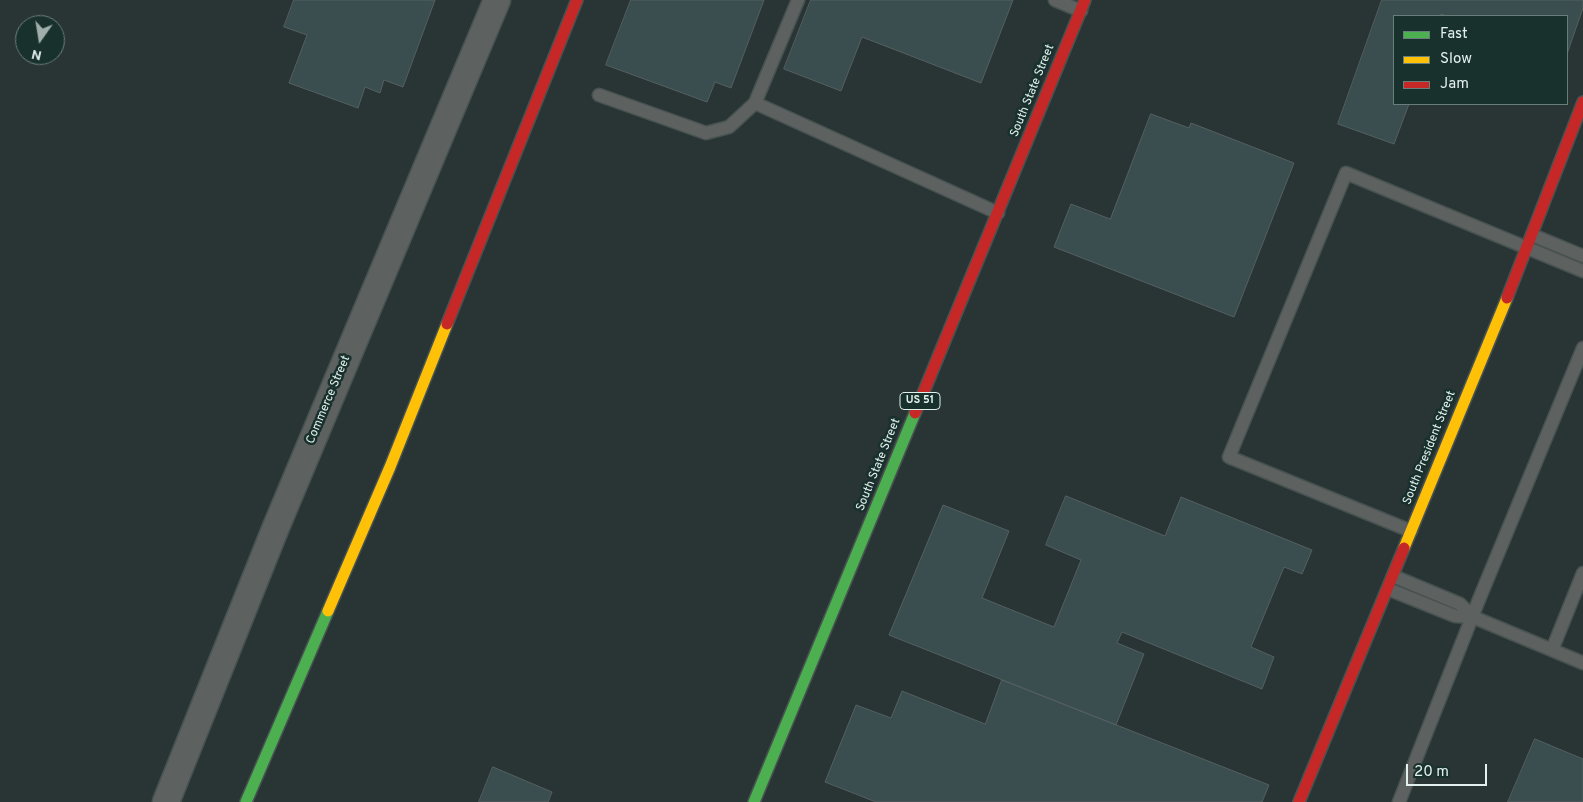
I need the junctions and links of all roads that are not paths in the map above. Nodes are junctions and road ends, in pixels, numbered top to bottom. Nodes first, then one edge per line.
1 (497, 0) edge
2 (576, 0) edge
3 (798, 0) edge
4 (1055, 0) edge
5 (1083, 6) edge
6 (599, 96) dead end
7 (1583, 102) edge
8 (755, 103) junction
9 (998, 213) junction
10 (1532, 235) junction
11 (1526, 249) junction
12 (1583, 256) edge
13 (1583, 271) edge
14 (1583, 348) edge
15 (1412, 530) junction
16 (1583, 573) edge
17 (1393, 576) junction
18 (1388, 589) junction
19 (1473, 617) junction
20 (1552, 650) junction
21 (1583, 663) edge
22 (166, 802) edge
23 (246, 802) edge
24 (754, 802) edge
25 (1299, 802) edge
26 (1399, 802) edge

1 - 22 street, Commerce Street
2 - 23 street
3 - 8 lane
4 - 5 lane
5 - 9 street, South State Street / US 51
6 - 8 lane
7 - 10 street, South President Street
8 - 9 lane
9 - 24 street, South State Street / US 51
10 - 11 street, South President Street
10 - 12 lane
11 - 13 lane
11 - 15 street, South President Street
11 - 15 lane
14 - 19 lane
15 - 17 street, South President Street
16 - 20 lane
17 - 18 street, South President Street
17 - 19 lane
18 - 19 lane
18 - 25 street, South President Street
19 - 20 lane
19 - 26 lane
20 - 21 lane

